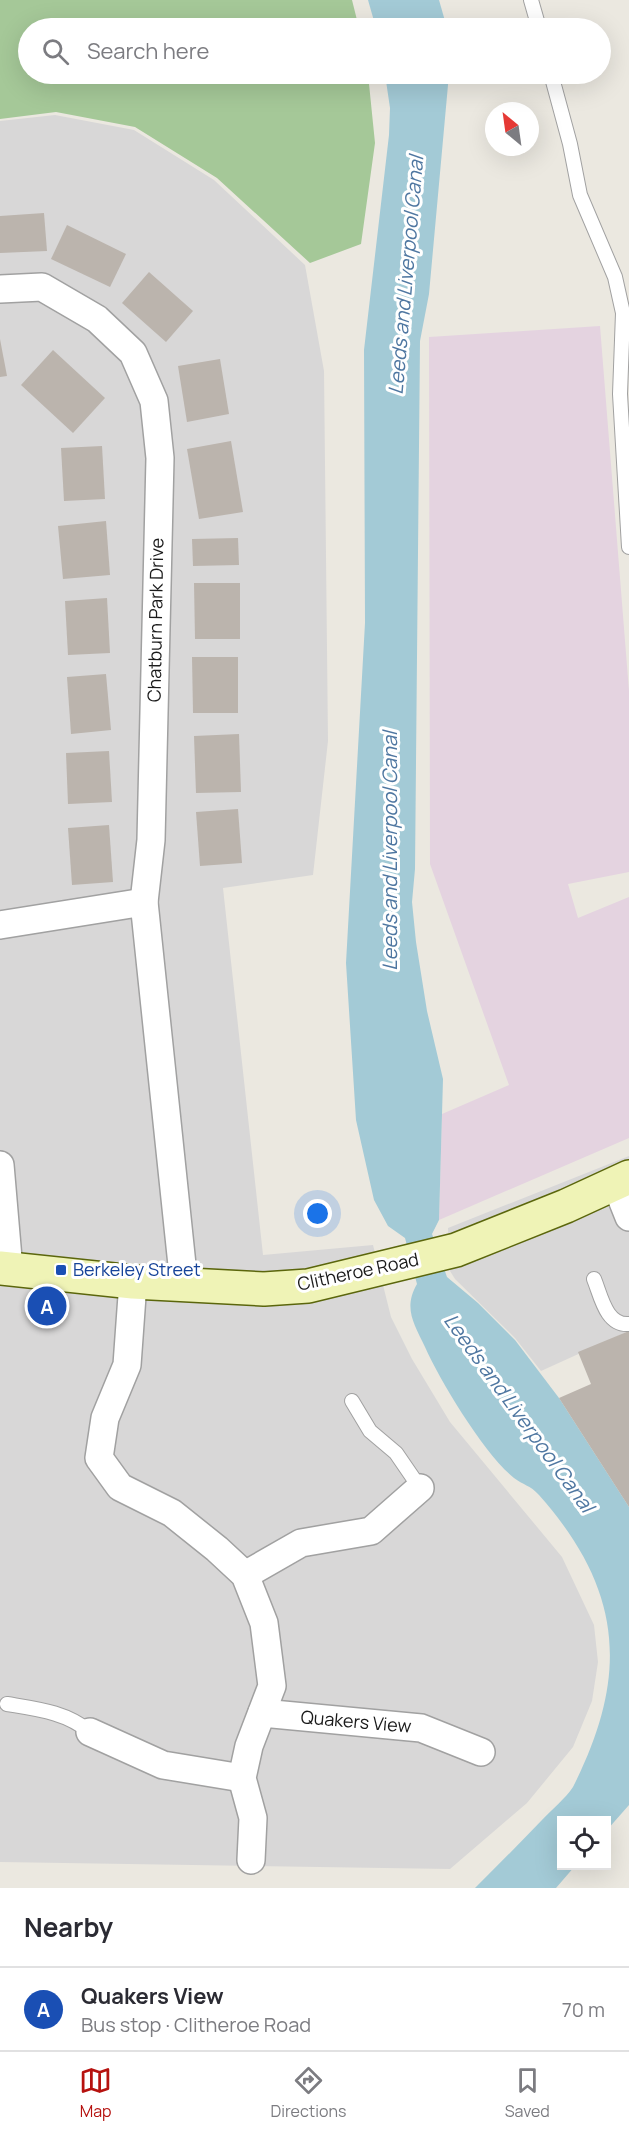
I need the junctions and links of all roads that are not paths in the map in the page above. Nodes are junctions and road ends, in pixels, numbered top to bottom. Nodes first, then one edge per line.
1 (531, 0) edge
2 (536, 18) edge
3 (554, 84) edge
4 (0, 289) edge
5 (629, 547) edge
6 (144, 902) junction
7 (0, 925) edge
8 (0, 1165) edge
9 (622, 1180) edge
10 (629, 1217) edge
11 (5, 1269) edge
12 (594, 1279) dead end
13 (133, 1282) junction
14 (184, 1284) junction
15 (629, 1324) edge
16 (352, 1401) dead end
17 (420, 1488) joint
18 (244, 1575) junction
19 (7, 1704) dead end
20 (262, 1713) junction
21 (90, 1732) joint
22 (481, 1752) dead end
23 (242, 1778) junction
24 (251, 1860) dead end

1 - 2 lane
3 - 5 lane
4 - 6 street, Chatburn Park Drive
6 - 7 street
6 - 14 street
8 - 11 street
9 - 10 street
9 - 14 main road, Clitheroe Road
11 - 13 main road, Clitheroe Road
12 - 15 lane
13 - 14 main road, Clitheroe Road
13 - 18 street
16 - 17 lane
17 - 18 street
18 - 20 street
19 - 21 lane
20 - 22 street, Quakers View
20 - 23 street
21 - 23 street
23 - 24 street

